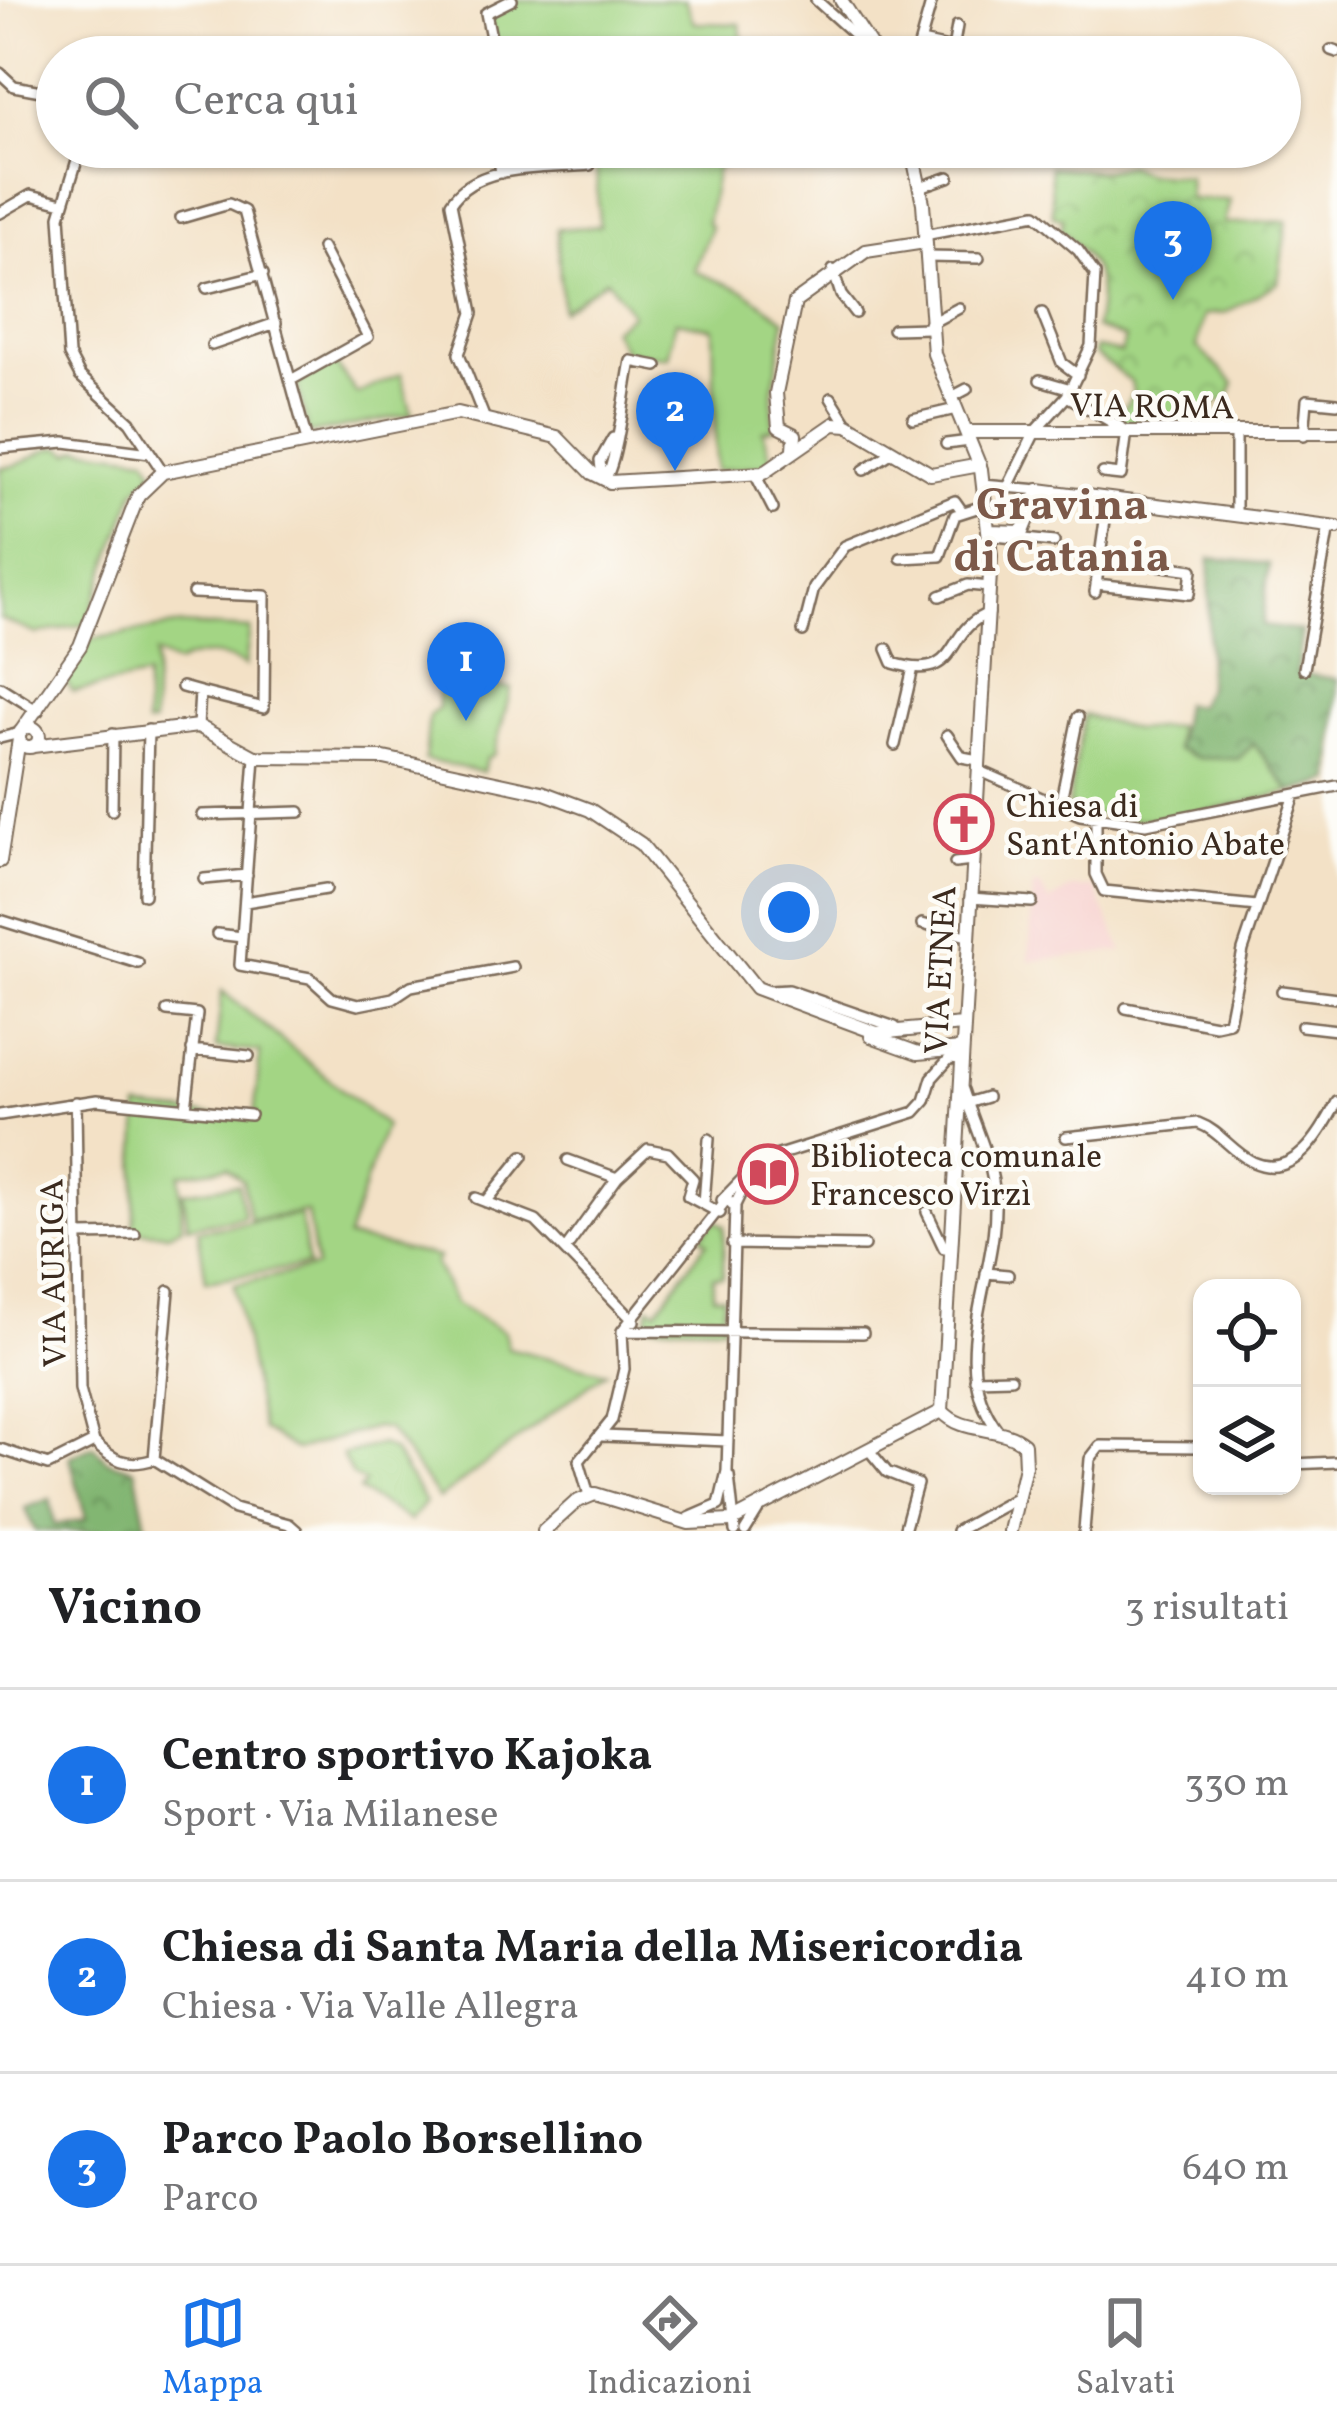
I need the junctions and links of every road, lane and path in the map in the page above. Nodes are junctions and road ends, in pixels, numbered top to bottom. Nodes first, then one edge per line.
1 (512, 0) edge
2 (816, 0) edge
3 (841, 0) edge
4 (932, 0) edge
5 (957, 26) dead end
6 (491, 36) edge
7 (856, 36) edge
8 (864, 36) edge
9 (923, 36) edge
10 (955, 36) edge
11 (0, 74) edge
12 (36, 90) edge
13 (75, 168) edge
14 (500, 168) edge
15 (552, 168) edge
16 (916, 168) edge
17 (501, 172) junction
18 (949, 177) dead end
19 (920, 187) junction
20 (64, 203) junction
21 (0, 213) edge
22 (181, 218) dead end
23 (924, 238) junction
24 (322, 248) dead end
25 (926, 257) junction
26 (979, 258) dead end
27 (833, 270) junction
28 (263, 274) junction
29 (207, 288) dead end
30 (959, 308) dead end
31 (855, 313) dead end
32 (1042, 314) dead end
33 (276, 323) junction
34 (929, 326) junction
35 (893, 329) dead end
36 (212, 345) dead end
37 (657, 366) dead end
38 (1078, 375) junction
39 (291, 380) junction
40 (1040, 380) dead end
41 (967, 388) dead end
42 (1069, 393) junction
43 (831, 398) dead end
44 (1337, 403) edge
45 (953, 404) junction
46 (479, 416) junction
47 (913, 419) dead end
48 (848, 425) junction
49 (1120, 429) junction
50 (818, 430) junction
51 (1036, 430) junction
52 (1337, 430) edge
53 (792, 433) junction
54 (1236, 434) junction
55 (1304, 435) junction
56 (968, 437) junction
57 (307, 442) junction
58 (1337, 443) edge
59 (946, 444) dead end
60 (0, 448) edge
61 (794, 449) junction
62 (573, 452) junction
63 (150, 453) junction
64 (891, 453) junction
65 (609, 455) junction
66 (980, 465) junction
67 (864, 470) dead end
68 (163, 472) junction
69 (755, 473) junction
70 (1102, 473) dead end
71 (604, 480) junction
72 (649, 482) junction
73 (983, 485) junction
74 (1008, 487) junction
75 (1039, 490) junction
76 (1108, 499) junction
77 (986, 505) junction
78 (958, 506) junction
79 (773, 509) dead end
80 (1236, 514) junction
81 (1333, 527) edge
82 (990, 534) junction
83 (1054, 542) dead end
84 (1100, 557) junction
85 (901, 558) dead end
86 (990, 587) junction
87 (193, 593) dead end
88 (940, 596) dead end
89 (989, 614) junction
90 (803, 631) dead end
91 (886, 649) dead end
92 (913, 668) junction
93 (1304, 669) dead end
94 (0, 687) edge
95 (182, 687) dead end
96 (200, 692) junction
97 (38, 710) junction
98 (1078, 717) dead end
99 (198, 726) junction
100 (148, 730) junction
101 (113, 734) junction
102 (946, 735) dead end
103 (0, 738) edge
104 (29, 738) junction
105 (895, 745) dead end
106 (255, 757) junction
107 (978, 765) junction
108 (1337, 786) edge
109 (1295, 795) junction
110 (1060, 806) junction
111 (112, 810) dead end
112 (252, 810) junction
113 (5, 812) edge
114 (300, 812) dead end
115 (202, 815) dead end
116 (1096, 818) junction
117 (0, 861) edge
118 (972, 861) junction
119 (955, 863) dead end
120 (247, 875) junction
121 (203, 878) dead end
122 (326, 889) dead end
123 (144, 895) dead end
124 (970, 898) junction
125 (244, 902) junction
126 (1032, 902) dead end
127 (1257, 906) junction
128 (0, 920) edge
129 (922, 924) dead end
130 (217, 934) dead end
131 (967, 936) junction
132 (242, 937) junction
133 (138, 963) dead end
134 (513, 967) dead end
135 (763, 991) junction
136 (1282, 991) dead end
137 (1337, 998) edge
138 (1126, 1008) dead end
139 (167, 1011) dead end
140 (962, 1024) junction
141 (1302, 1026) dead end
142 (860, 1030) junction
143 (1337, 1030) edge
144 (918, 1032) junction
145 (192, 1050) junction
146 (954, 1054) junction
147 (249, 1056) dead end
148 (960, 1084) junction
149 (987, 1096) dead end
150 (76, 1102) junction
151 (967, 1102) junction
152 (1337, 1102) edge
153 (186, 1108) junction
154 (0, 1115) edge
155 (250, 1115) dead end
156 (1066, 1137) dead end
157 (709, 1139) dead end
158 (523, 1156) dead end
159 (769, 1158) dead end
160 (568, 1160) dead end
161 (617, 1178) junction
162 (721, 1208) junction
163 (928, 1212) dead end
164 (135, 1234) dead end
165 (80, 1235) junction
166 (1007, 1240) dead end
167 (732, 1242) junction
168 (992, 1244) junction
169 (864, 1246) dead end
170 (950, 1248) junction
171 (565, 1250) junction
172 (986, 1273) junction
173 (1008, 1275) dead end
174 (169, 1291) dead end
175 (632, 1319) junction
176 (642, 1329) junction
177 (622, 1331) junction
178 (730, 1331) junction
179 (863, 1334) dead end
180 (944, 1359) junction
181 (974, 1360) junction
182 (1011, 1378) dead end
183 (975, 1379) junction
184 (942, 1411) junction
185 (925, 1419) junction
186 (974, 1428) junction
187 (999, 1432) junction
188 (602, 1436) junction
189 (728, 1441) junction
190 (94, 1442) junction
191 (1193, 1447) edge
192 (0, 1449) edge
193 (868, 1449) junction
194 (154, 1460) junction
195 (1337, 1462) edge
196 (1301, 1464) edge
197 (728, 1471) junction
198 (731, 1490) junction
199 (589, 1495) junction
200 (1017, 1498) junction
201 (722, 1499) junction
202 (766, 1504) junction
203 (684, 1521) junction
204 (729, 1527) edge
205 (297, 1531) edge
206 (544, 1531) edge
207 (705, 1531) edge
208 (745, 1531) edge
209 (904, 1531) edge
210 (957, 1531) edge
211 (1010, 1531) edge
212 (1084, 1531) edge

1 - 6 street
2 - 7 street
3 - 8 main road
4 - 9 street
5 - 10 street
11 - 12 street
13 - 20 street
14 - 17 street
15 - 17 street
16 - 19 main road, VIA ETNEA
17 - 46 street
18 - 19 street
19 - 23 main road, VIA ETNEA
20 - 21 street
20 - 63 street
22 - 28 street
23 - 25 main road, VIA ETNEA
23 - 27 main road
23 - 38 street
24 - 39 street
25 - 26 street
25 - 34 main road, VIA ETNEA
27 - 31 street
27 - 53 main road
28 - 29 street
28 - 33 street
30 - 34 street
32 - 38 street
33 - 36 street
33 - 39 street
34 - 35 street
34 - 45 main road, VIA ETNEA
37 - 65 street
38 - 42 street
39 - 57 street
40 - 42 street
41 - 45 street
42 - 49 street
42 - 51 street
43 - 48 street
44 - 55 street
45 - 47 street
45 - 56 main road, VIA ETNEA
46 - 57 main road
46 - 62 main road
48 - 50 main road
48 - 64 main road
49 - 51 main road, VIA ROMA
49 - 54 main road, VIA ROMA
49 - 70 street
50 - 53 main road
50 - 61 main road
51 - 56 main road, VIA ROMA
51 - 74 street
52 - 55 main road, VIA ROMA
52 - 58 main road
53 - 61 main road
54 - 55 main road, VIA ROMA
54 - 80 street
56 - 59 street
56 - 66 main road, VIA ETNEA
57 - 68 main road
60 - 63 street
61 - 69 main road
62 - 65 street
62 - 71 main road
63 - 68 street
64 - 66 main road
64 - 67 street
65 - 71 street
65 - 72 street
66 - 73 main road, VIA ETNEA
68 - 97 main road
69 - 72 main road
69 - 79 street
71 - 72 main road
73 - 74 street
73 - 77 main road, VIA ETNEA
74 - 75 street
75 - 76 main road
75 - 82 main road
76 - 80 main road
76 - 84 street
77 - 78 street
77 - 82 main road, VIA ETNEA
78 - 85 street
78 - 90 street
80 - 81 main road
81 - 93 street
82 - 83 street
82 - 86 main road, VIA ETNEA
84 - 84 street
86 - 88 street
86 - 89 main road, VIA ETNEA
87 - 96 street
89 - 92 street
89 - 107 main road, VIA ETNEA
91 - 92 street
92 - 105 street
94 - 97 street
95 - 96 street
96 - 99 street
97 - 104 main road
98 - 110 street
99 - 100 main road
99 - 106 main road
100 - 101 main road
100 - 123 street
101 - 104 main road
101 - 111 street
102 - 107 street
103 - 104 street
104 - 113 main road
106 - 112 street
106 - 135 main road
107 - 110 street
107 - 118 main road, VIA ETNEA
108 - 109 street
109 - 116 street
109 - 127 street
110 - 116 street
112 - 114 street
112 - 115 street
112 - 120 street
113 - 117 main road
116 - 127 street
118 - 119 street
118 - 124 main road, VIA ETNEA
120 - 121 street
120 - 125 street
122 - 125 street
124 - 126 street
124 - 131 main road, VIA ETNEA
125 - 132 street
127 - 138 street
128 - 133 street
129 - 131 street
130 - 132 street
131 - 140 main road, VIA ETNEA
132 - 134 street
135 - 142 main road
135 - 144 street
136 - 137 street
139 - 145 street
140 - 144 main road
140 - 146 main road, VIA ETNEA
141 - 143 street
142 - 144 main road
142 - 146 main road
145 - 147 street
145 - 153 street
146 - 148 main road, VIA ETNEA
146 - 159 street
148 - 151 street
148 - 170 main road, VIA ETNEA
149 - 151 street
150 - 153 street
150 - 154 street
150 - 165 street, VIA AURIGA
151 - 168 street
152 - 156 street
153 - 155 street
157 - 162 street
158 - 171 street
160 - 161 street
161 - 162 street
161 - 171 street
162 - 167 street
162 - 175 street
163 - 170 street
164 - 165 street
165 - 190 street, VIA AURIGA
166 - 168 street
167 - 169 street
167 - 178 street
168 - 172 street
170 - 180 main road, VIA ETNEA
171 - 175 street
172 - 173 street
172 - 181 street
174 - 194 street
175 - 176 street
175 - 177 street
176 - 177 street
176 - 178 street
177 - 188 street
178 - 179 street
178 - 189 street
180 - 181 street
180 - 184 main road, VIA ETNEA
181 - 183 street
182 - 183 street
183 - 187 street
184 - 185 main road
184 - 186 main road
185 - 186 main road
185 - 193 main road
186 - 187 main road
187 - 200 main road
188 - 189 street
188 - 199 street
189 - 197 street
190 - 192 street
190 - 194 street
191 - 212 street
193 - 202 main road
193 - 209 street
194 - 205 street
195 - 196 street
197 - 198 street
197 - 201 street
198 - 202 street
198 - 204 street
199 - 203 main road
199 - 206 main road
200 - 210 street
200 - 211 main road
201 - 203 street
201 - 204 street
202 - 204 main road
202 - 208 street
203 - 204 main road
203 - 207 street

